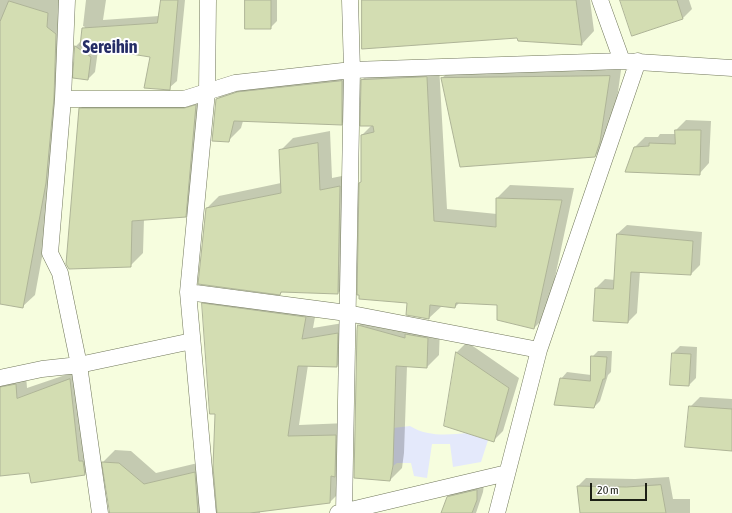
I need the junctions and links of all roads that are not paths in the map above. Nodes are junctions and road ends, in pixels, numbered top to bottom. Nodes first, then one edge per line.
1 (67, 0) edge
2 (208, 0) edge
3 (350, 0) edge
4 (600, 0) edge
5 (622, 61) junction
6 (638, 61) junction
7 (732, 68) edge
8 (352, 70) junction
9 (206, 92) junction
10 (63, 99) junction
11 (188, 292) junction
12 (347, 313) junction
13 (192, 341) junction
14 (539, 350) junction
15 (79, 365) junction
16 (0, 367) edge
17 (42, 369) junction
18 (0, 378) edge
19 (507, 473) junction
20 (341, 512) edge
21 (100, 513) edge
22 (208, 513) edge
23 (497, 513) edge

1 - 10 street
2 - 9 street
3 - 8 street
4 - 5 street
5 - 6 street
5 - 8 street
6 - 7 street
6 - 14 street
8 - 9 street
8 - 12 street
9 - 10 street
9 - 11 street
10 - 15 street
11 - 12 street
11 - 13 street
12 - 14 street
12 - 20 street
13 - 15 street
13 - 22 street
14 - 19 street
15 - 17 street
15 - 21 street
16 - 17 street
17 - 18 street
19 - 20 street
19 - 23 street

